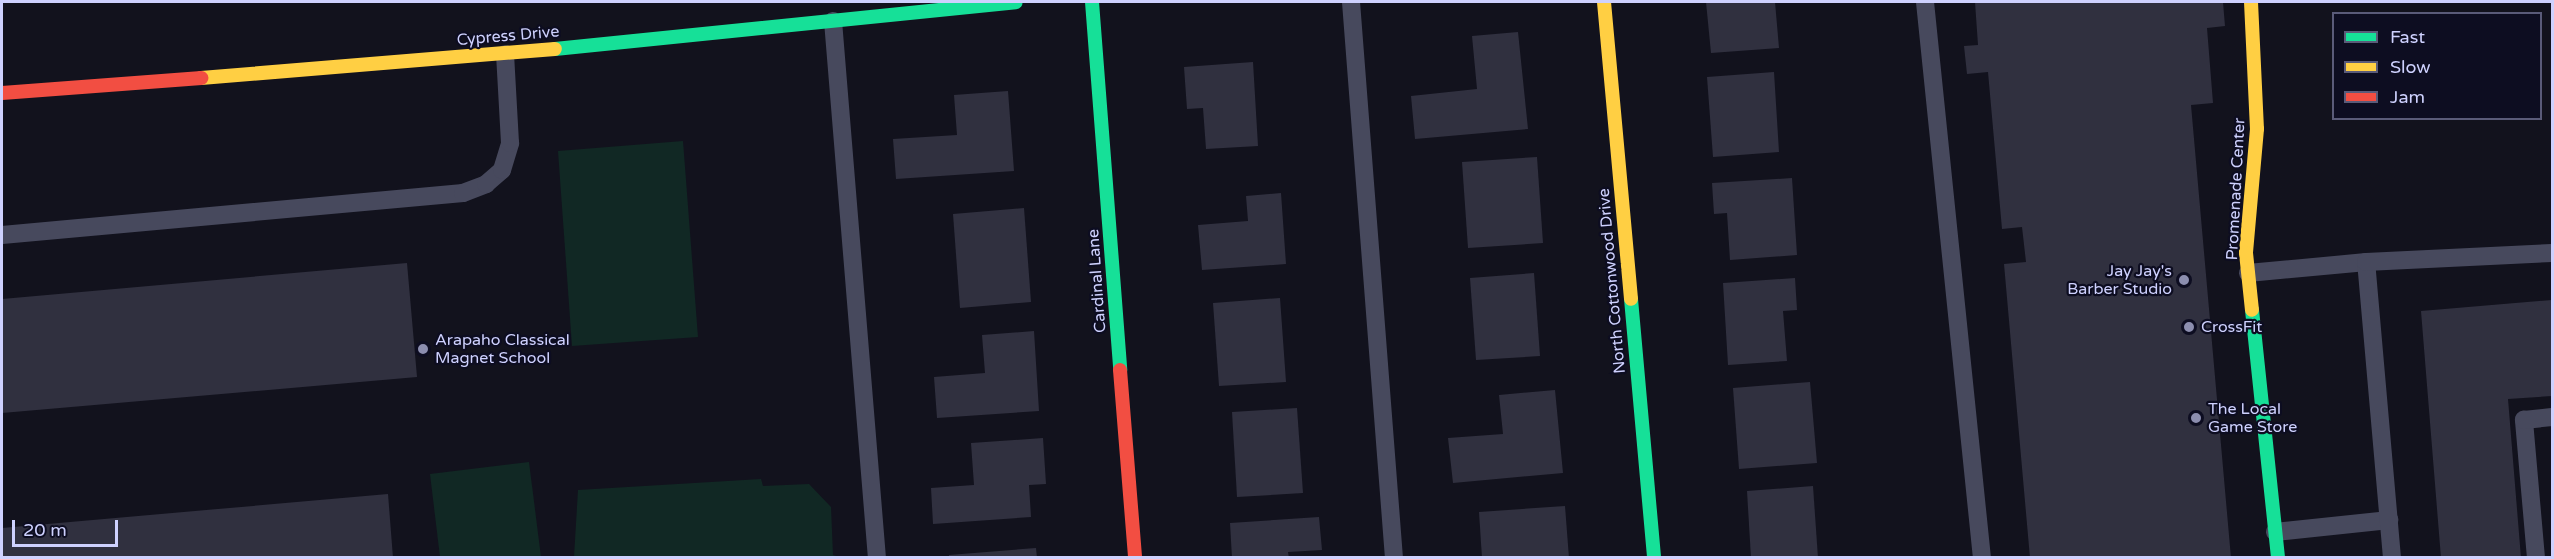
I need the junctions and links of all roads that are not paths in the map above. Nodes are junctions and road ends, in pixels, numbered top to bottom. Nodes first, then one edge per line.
1 (1016, 2) edge
2 (1092, 2) edge
3 (1351, 2) edge
4 (1604, 2) edge
5 (1925, 2) edge
6 (2251, 2) edge
7 (833, 21) junction
8 (505, 54) junction
9 (2, 93) edge
10 (2, 235) edge
11 (2553, 252) edge
12 (2366, 262) junction
13 (2248, 273) junction
14 (2553, 417) edge
15 (2389, 520) junction
16 (2275, 532) junction
17 (876, 558) edge
18 (1136, 558) edge
19 (1394, 558) edge
20 (1654, 558) edge
21 (1982, 558) edge
22 (2278, 558) edge
23 (2392, 558) edge
24 (2536, 558) edge

1 - 7 street, Cypress Drive
2 - 18 street, Cardinal Lane
3 - 19 lane
4 - 20 street, North Cottonwood Drive
5 - 21 lane
6 - 13 street, Promenade Center
7 - 8 street, Cypress Drive
7 - 17 lane
8 - 9 street, Cypress Drive
8 - 10 lane
11 - 12 lane
12 - 13 lane
12 - 15 lane
13 - 16 street, Promenade Center
14 - 24 lane
15 - 16 lane
15 - 23 lane
16 - 22 street, Promenade Center

